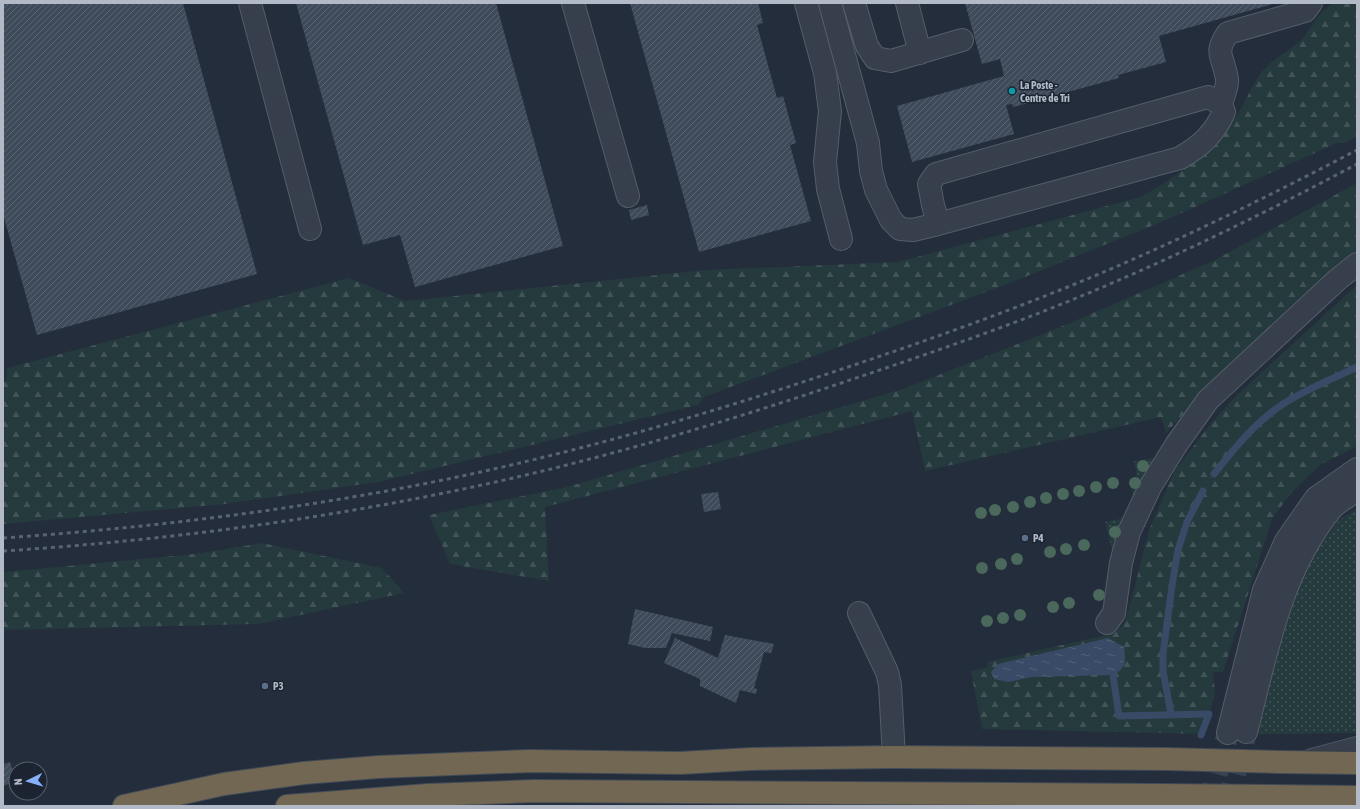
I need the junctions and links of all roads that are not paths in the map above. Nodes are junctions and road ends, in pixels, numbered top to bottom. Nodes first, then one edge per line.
1 (250, 3) edge
2 (573, 3) edge
3 (806, 3) edge
4 (830, 3) edge
5 (854, 3) edge
6 (907, 3) edge
7 (1311, 3) edge
8 (962, 40) dead end
9 (920, 53) junction
10 (1221, 104) junction
11 (628, 196) dead end
12 (938, 224) junction
13 (310, 228) dead end
14 (842, 239) dead end
15 (1357, 264) edge
16 (1357, 469) edge
17 (1357, 490) edge
18 (859, 613) dead end
19 (1107, 623) dead end
20 (1357, 748) edge
21 (894, 757) junction
22 (1289, 762) junction
23 (1357, 763) edge
24 (1357, 797) edge
25 (331, 801) junction
26 (124, 806) edge
27 (287, 806) edge
28 (407, 806) edge

1 - 13 street
2 - 11 street
3 - 14 street
4 - 12 street
5 - 9 street
6 - 9 street
7 - 10 street
8 - 9 street
10 - 12 street
10 - 12 street
15 - 19 street
16 - 17 street
18 - 21 street
20 - 22 street
21 - 22 highway, bridge
21 - 26 highway
22 - 23 highway
24 - 25 highway, bridge
25 - 27 highway
25 - 28 street

